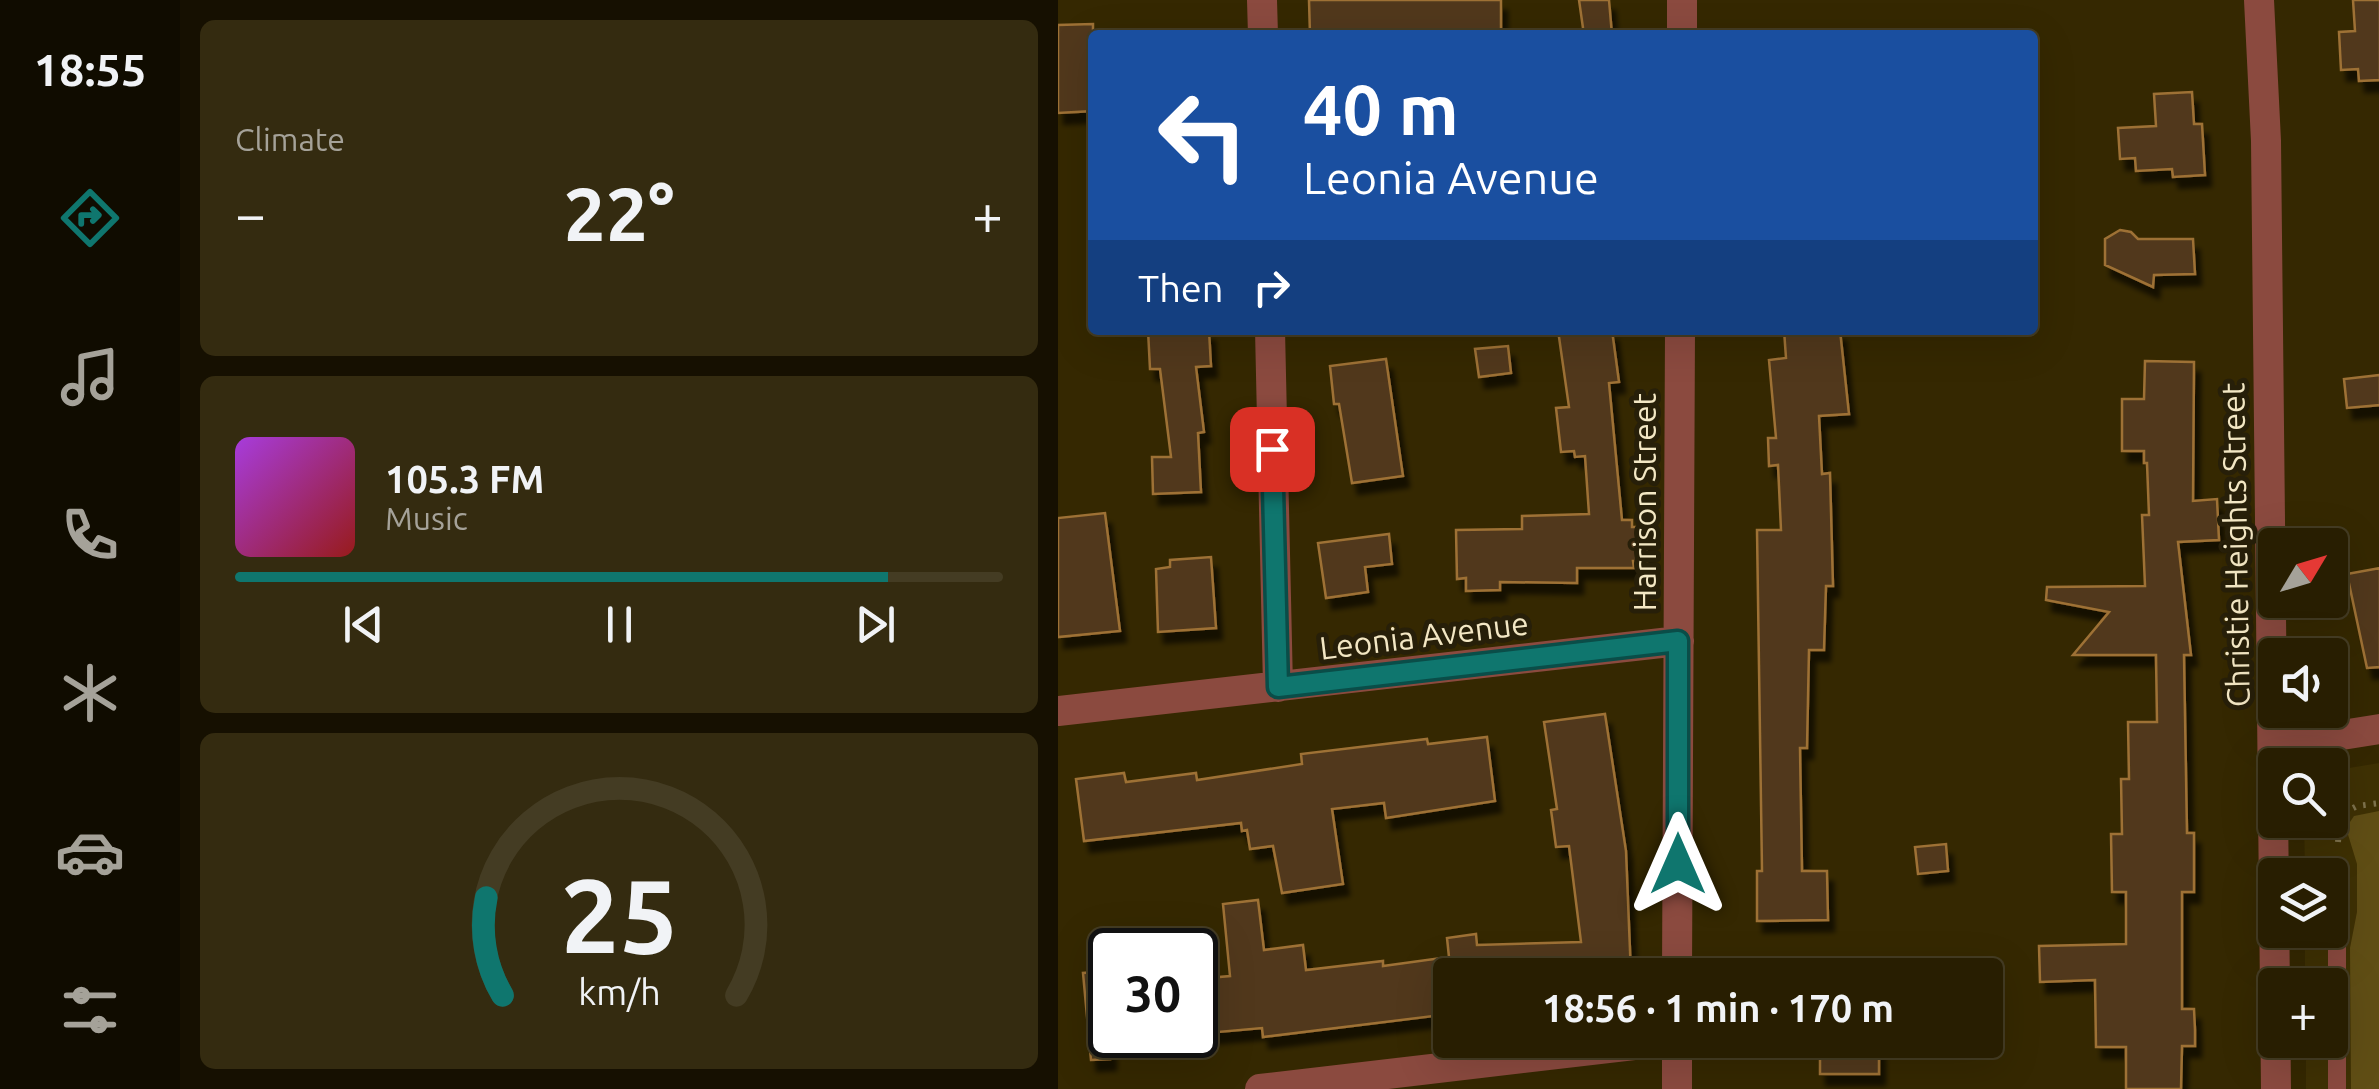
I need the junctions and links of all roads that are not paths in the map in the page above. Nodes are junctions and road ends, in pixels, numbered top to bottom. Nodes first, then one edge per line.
1 (1262, 0) edge
2 (1682, 0) edge
3 (2259, 0) edge
4 (1262, 30) edge
5 (1682, 30) edge
6 (1270, 335) edge
7 (1680, 335) edge
8 (1678, 641) junction
9 (1278, 687) junction
10 (1058, 711) edge
11 (2380, 729) edge
12 (2273, 746) junction
13 (2274, 858) edge
14 (2275, 948) edge
15 (2337, 948) edge
16 (1677, 958) edge
17 (1524, 1058) edge
18 (1677, 1058) edge
19 (1260, 1089) edge
20 (1677, 1089) edge
21 (2276, 1089) edge
22 (2338, 1089) edge

1 - 4 street
2 - 5 street
3 - 12 street, Christie Heights Street
6 - 9 street
7 - 8 street, Harrison Street
8 - 9 street, Leonia Avenue
8 - 16 street, Harrison Street
9 - 10 street, Leonia Avenue
11 - 12 street
12 - 13 street, Christie Heights Street
14 - 21 street, Christie Heights Street
15 - 22 lane
17 - 19 street
18 - 20 street

